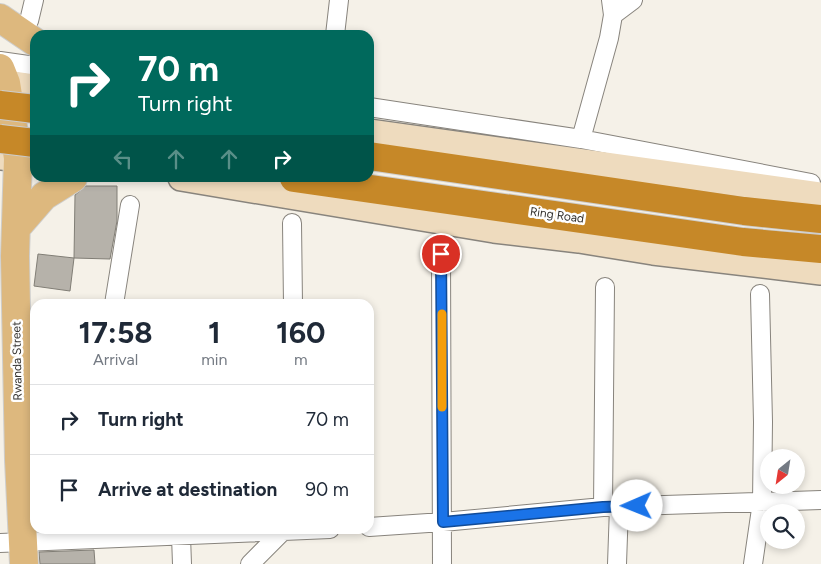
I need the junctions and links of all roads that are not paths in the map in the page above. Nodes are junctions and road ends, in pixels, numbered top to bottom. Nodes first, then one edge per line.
1 (34, 0) edge
2 (339, 0) edge
3 (634, 0) edge
4 (612, 7) edge
5 (0, 18) edge
6 (30, 30) edge
7 (32, 30) edge
8 (336, 30) edge
9 (30, 68) edge
10 (1, 80) edge
11 (30, 86) edge
12 (30, 105) edge
13 (374, 108) edge
14 (374, 133) edge
15 (580, 139) junction
16 (18, 151) edge
17 (374, 157) edge
18 (67, 182) edge
19 (205, 182) edge
20 (322, 182) edge
21 (821, 185) edge
22 (821, 195) edge
23 (130, 205) dead end
24 (821, 218) edge
25 (292, 223) dead end
26 (17, 226) junction
27 (821, 249) edge
28 (441, 254) dead end
29 (821, 272) edge
30 (605, 287) dead end
31 (760, 294) dead end
32 (115, 299) edge
33 (293, 299) edge
34 (26, 334) edge
35 (821, 500) edge
36 (762, 502) junction
37 (611, 507) junction
38 (443, 522) junction
39 (374, 527) edge
40 (147, 534) edge
41 (164, 534) edge
42 (218, 534) edge
43 (287, 534) edge
44 (181, 536) junction
45 (16, 550) edge
46 (182, 564) edge
47 (250, 564) edge
48 (442, 564) edge
49 (617, 564) edge
50 (753, 564) edge

1 - 7 street
2 - 8 street
3 - 4 street
4 - 15 street
5 - 6 main road
9 - 10 street
10 - 11 street
10 - 12 highway, bridge
10 - 16 main road, Rwanda Street
13 - 15 street
14 - 22 street
15 - 21 street
16 - 26 main road, Rwanda Street
17 - 24 highway
18 - 26 main road
19 - 29 street
20 - 27 highway, Ring Road
23 - 32 street
25 - 33 street
26 - 34 main road, Rwanda Street
28 - 38 street
30 - 37 street
31 - 36 street
34 - 45 main road, Rwanda Street
35 - 36 street
36 - 37 street
36 - 50 street
37 - 38 street
37 - 49 street
38 - 39 street
38 - 48 street
40 - 45 street
41 - 44 street
42 - 44 street
43 - 47 street
44 - 46 street

